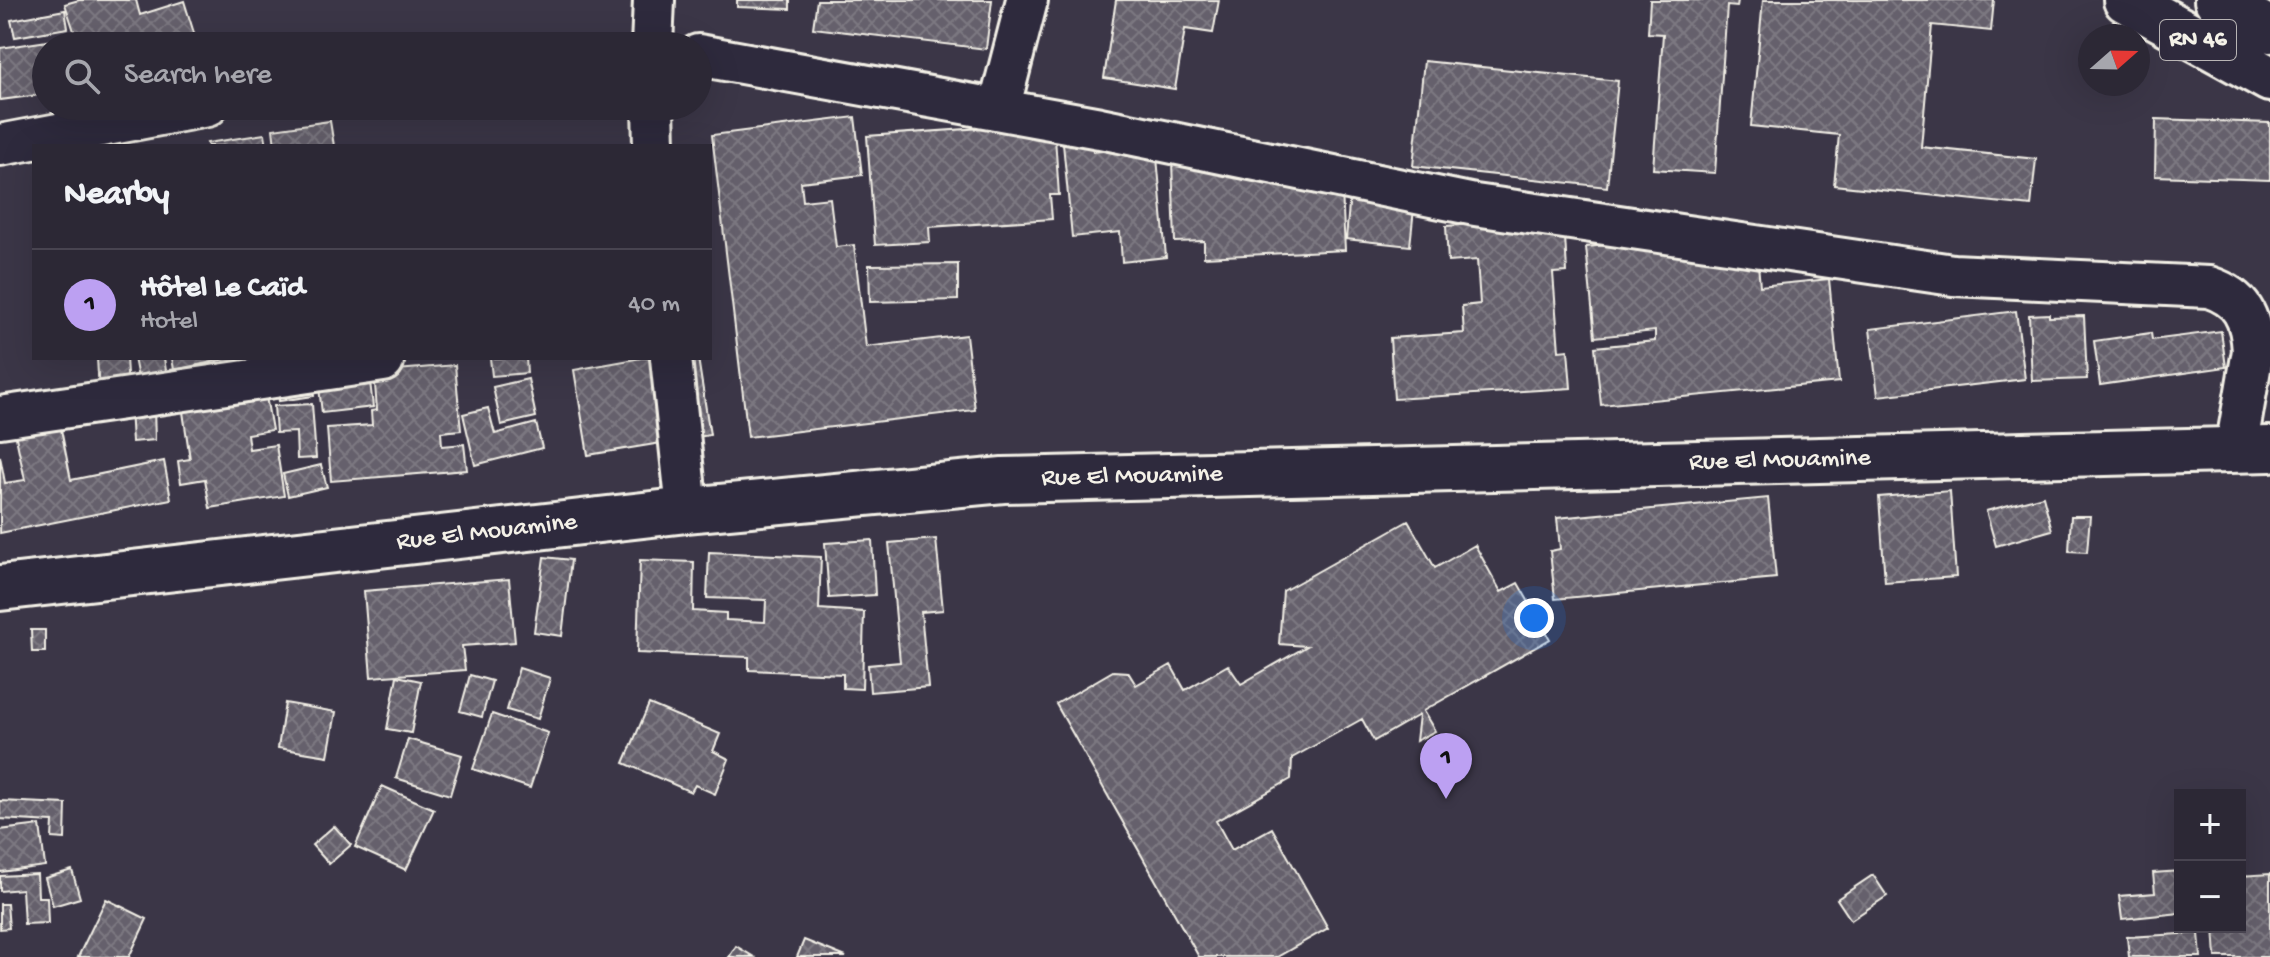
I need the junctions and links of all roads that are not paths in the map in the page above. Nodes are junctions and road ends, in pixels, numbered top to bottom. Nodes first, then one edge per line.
1 (654, 0) edge
2 (1027, 0) edge
3 (2126, 0) edge
4 (2217, 0) edge
5 (2270, 30) edge
6 (652, 32) edge
7 (712, 58) edge
8 (2270, 79) edge
9 (999, 109) junction
10 (133, 120) edge
11 (653, 120) edge
12 (654, 144) edge
13 (0, 145) edge
14 (671, 360) edge
15 (383, 361) dead end
16 (0, 417) edge
17 (2253, 449) edge
18 (687, 510) junction
19 (0, 588) edge

1 - 6 street
2 - 9 street
3 - 8 main road, RN 46
4 - 5 main road, RN 46
7 - 9 street
9 - 17 street
10 - 13 street
11 - 12 street
14 - 18 street
15 - 16 street
17 - 18 main road, Rue El Mouamine
18 - 19 main road, Rue El Mouamine

